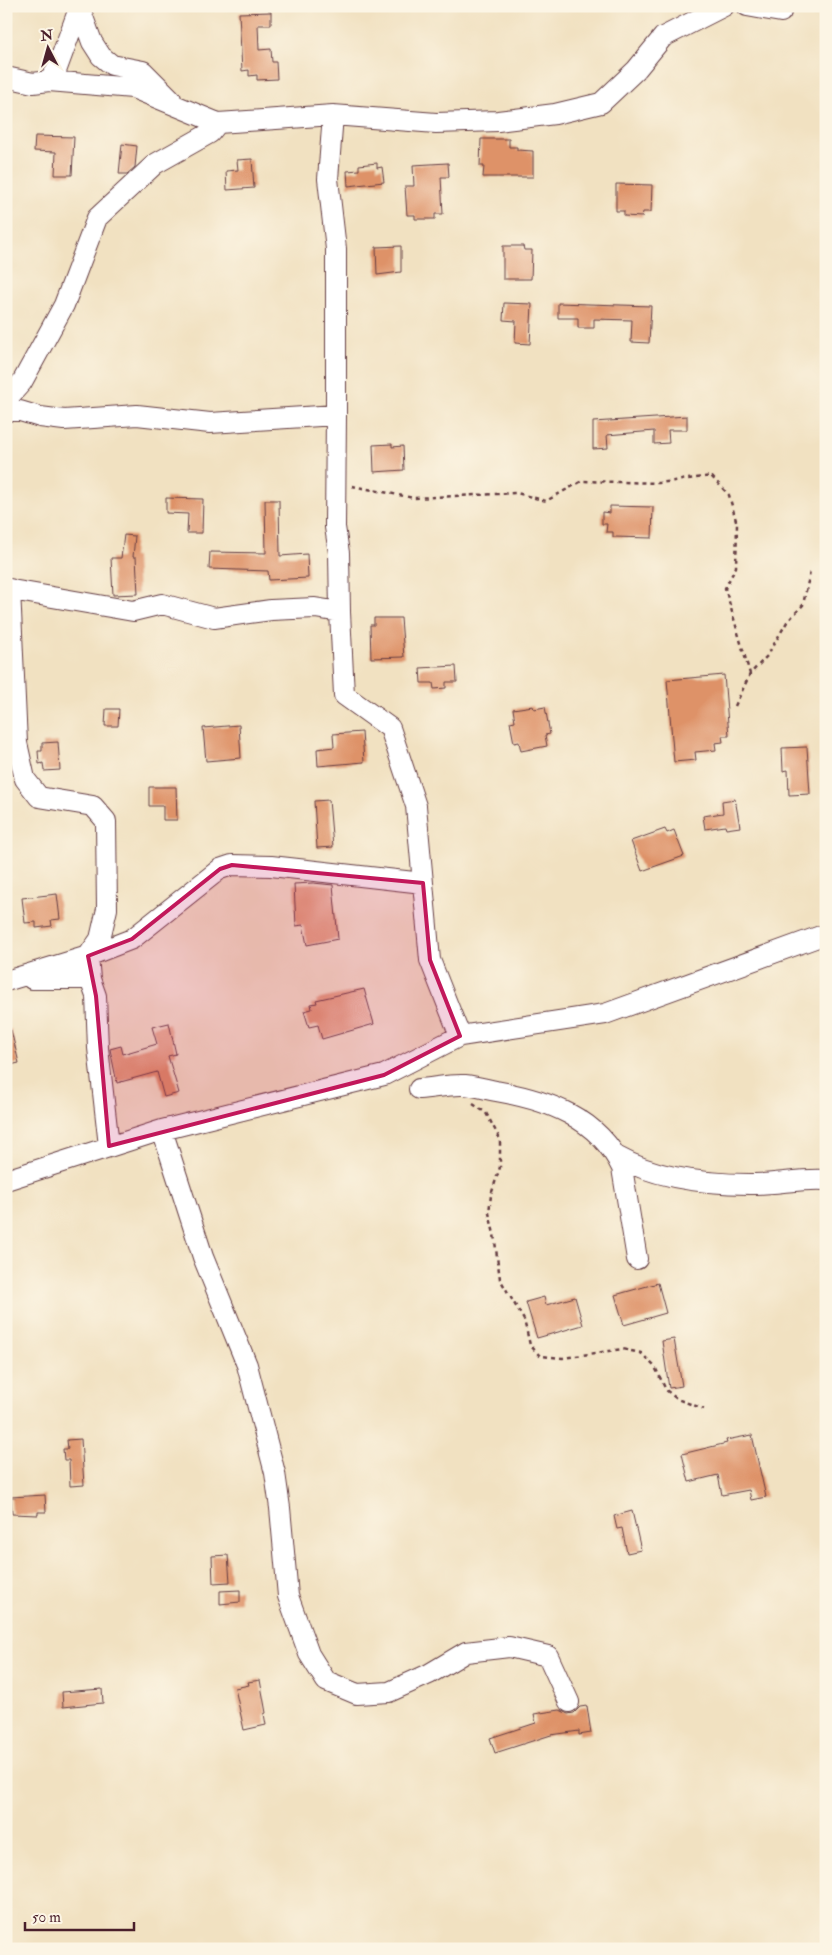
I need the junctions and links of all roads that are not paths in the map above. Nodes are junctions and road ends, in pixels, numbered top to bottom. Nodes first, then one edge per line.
1 (78, 6) edge
2 (724, 6) edge
3 (747, 6) edge
4 (781, 12) dead end
5 (6, 77) edge
6 (49, 81) junction
7 (177, 105) junction
8 (333, 115) junction
9 (218, 124) junction
10 (6, 400) edge
11 (6, 411) edge
12 (336, 415) junction
13 (8, 589) edge
14 (340, 612) junction
15 (423, 883) junction
16 (826, 934) edge
17 (88, 956) junction
18 (90, 979) junction
19 (10, 980) edge
20 (460, 1036) junction
21 (419, 1089) dead end
22 (162, 1130) junction
23 (109, 1146) junction
24 (616, 1156) junction
25 (6, 1180) edge
26 (826, 1180) edge
27 (637, 1259) dead end
28 (569, 1702) dead end

1 - 6 street
1 - 7 street
2 - 8 street
3 - 4 street
5 - 6 street
6 - 7 street
7 - 9 street
8 - 9 street
8 - 12 street
9 - 10 street
11 - 12 street
12 - 14 street
13 - 14 street
13 - 17 street
14 - 15 street
15 - 17 street
15 - 20 street
16 - 20 street
17 - 18 street
17 - 19 street
18 - 19 street
18 - 23 street
20 - 22 street
21 - 24 street
22 - 23 street
22 - 28 street
23 - 25 street
24 - 26 street
24 - 27 street

